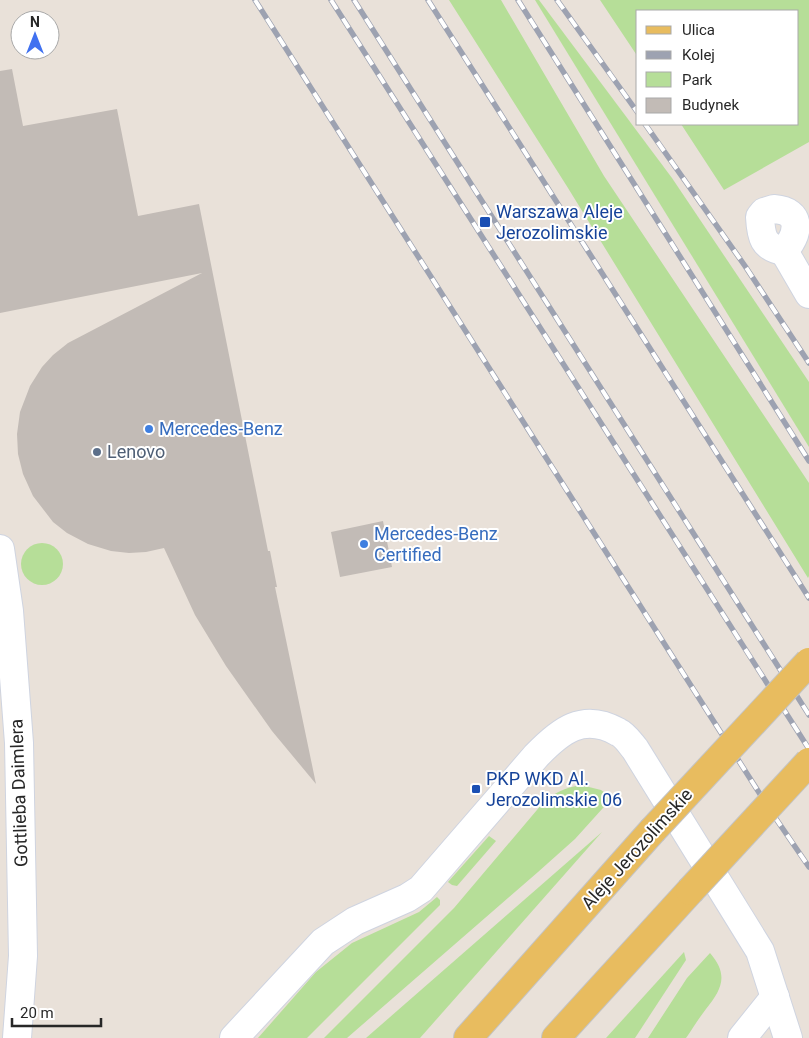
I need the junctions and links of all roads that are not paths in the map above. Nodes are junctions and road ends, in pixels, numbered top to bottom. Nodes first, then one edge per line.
1 (784, 251) dead end
2 (809, 294) edge
3 (0, 549) edge
4 (809, 662) edge
5 (809, 762) edge
6 (775, 997) junction
7 (17, 1038) edge
8 (234, 1038) edge
9 (468, 1038) edge
10 (556, 1038) edge
11 (742, 1038) edge
12 (788, 1038) edge

1 - 2 street
3 - 7 street, Gottlieba Daimlera
4 - 9 main road, Aleje Jerozolimskie, bridge
5 - 10 main road, bridge
6 - 8 street
6 - 11 street
6 - 12 street

